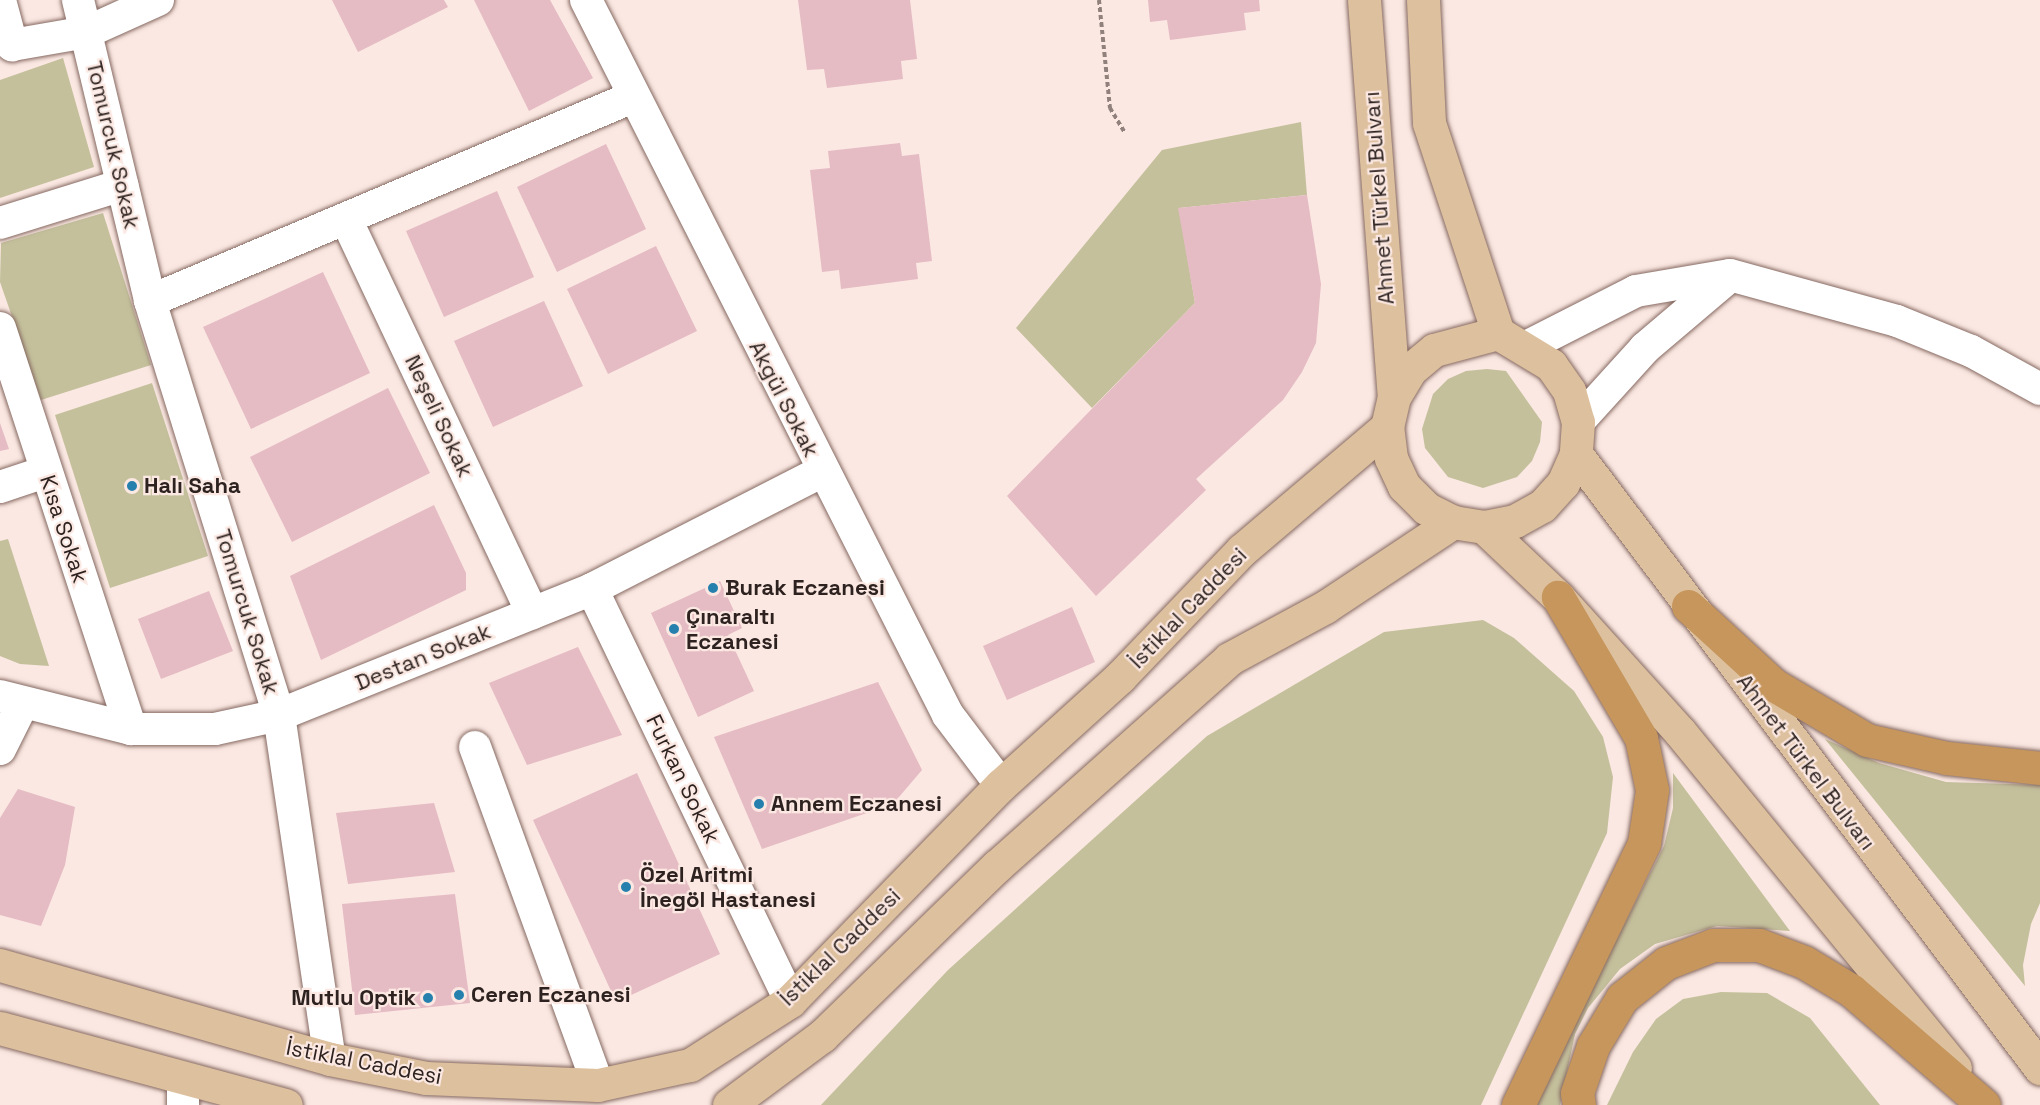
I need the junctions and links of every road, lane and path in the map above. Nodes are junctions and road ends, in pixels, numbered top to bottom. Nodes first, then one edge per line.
1 (0, 0) edge
2 (78, 0) edge
3 (158, 0) edge
4 (586, 0) edge
5 (1099, 0) edge
6 (1364, 0) edge
7 (1423, 0) edge
8 (87, 32) junction
9 (633, 97) junction
10 (1125, 133) dead end
11 (122, 185) junction
12 (346, 219) junction
13 (0, 222) edge
14 (1730, 276) junction
15 (150, 301) junction
16 (0, 328) edge
17 (1512, 340) junction
18 (2040, 389) edge
19 (1391, 412) junction
20 (1577, 438) junction
21 (45, 472) junction
22 (821, 472) junction
23 (0, 487) edge
24 (1469, 525) junction
25 (592, 589) junction
26 (1558, 597) junction
27 (1688, 606) junction
28 (532, 613) junction
29 (12, 700) edge
30 (279, 715) junction
31 (131, 729) junction
32 (475, 747) dead end
33 (0, 748) edge
34 (2040, 768) edge
35 (1001, 785) junction
36 (0, 965) edge
37 (790, 1000) junction
38 (0, 1028) edge
39 (330, 1059) junction
40 (2040, 1068) edge
41 (598, 1085) junction
42 (183, 1092) edge
43 (286, 1105) edge
44 (729, 1105) edge
45 (1518, 1105) edge
46 (1579, 1105) edge
47 (1985, 1105) edge

1 - 8 street
2 - 8 street, Tomurcuk Sokak
3 - 8 street
4 - 9 street, Akgül Sokak
5 - 10 path
6 - 19 main road, Ahmet Türkel Bulvarı
7 - 17 main road
8 - 11 street, Tomurcuk Sokak
9 - 12 street
9 - 22 street, Akgül Sokak
11 - 13 street
11 - 15 street, Tomurcuk Sokak
12 - 15 street
12 - 28 street, Neşeli Sokak
14 - 17 street
14 - 18 street
14 - 20 street
15 - 30 street, Tomurcuk Sokak
16 - 21 street, Kısa Sokak
17 - 19 main road
17 - 20 main road
19 - 24 main road
19 - 35 main road, İstiklal Caddesi
20 - 24 main road
20 - 27 main road, Ahmet Türkel Bulvarı
21 - 23 street
21 - 31 street, Kısa Sokak
22 - 25 street, Destan Sokak
22 - 35 street, Akgül Sokak
24 - 26 main road
24 - 44 main road
25 - 28 street, Destan Sokak
25 - 37 street, Furkan Sokak
26 - 45 highway
26 - 47 main road
27 - 34 highway
27 - 40 main road, Ahmet Türkel Bulvarı
28 - 30 street, Destan Sokak
29 - 31 street, Destan Sokak
29 - 33 street
30 - 31 street, Destan Sokak
30 - 39 street, Tomurcuk Sokak
32 - 41 street
35 - 37 main road, İstiklal Caddesi
36 - 39 main road, İstiklal Caddesi
37 - 41 main road, İstiklal Caddesi
38 - 42 main road
39 - 41 main road, İstiklal Caddesi
42 - 43 main road
46 - 47 highway

